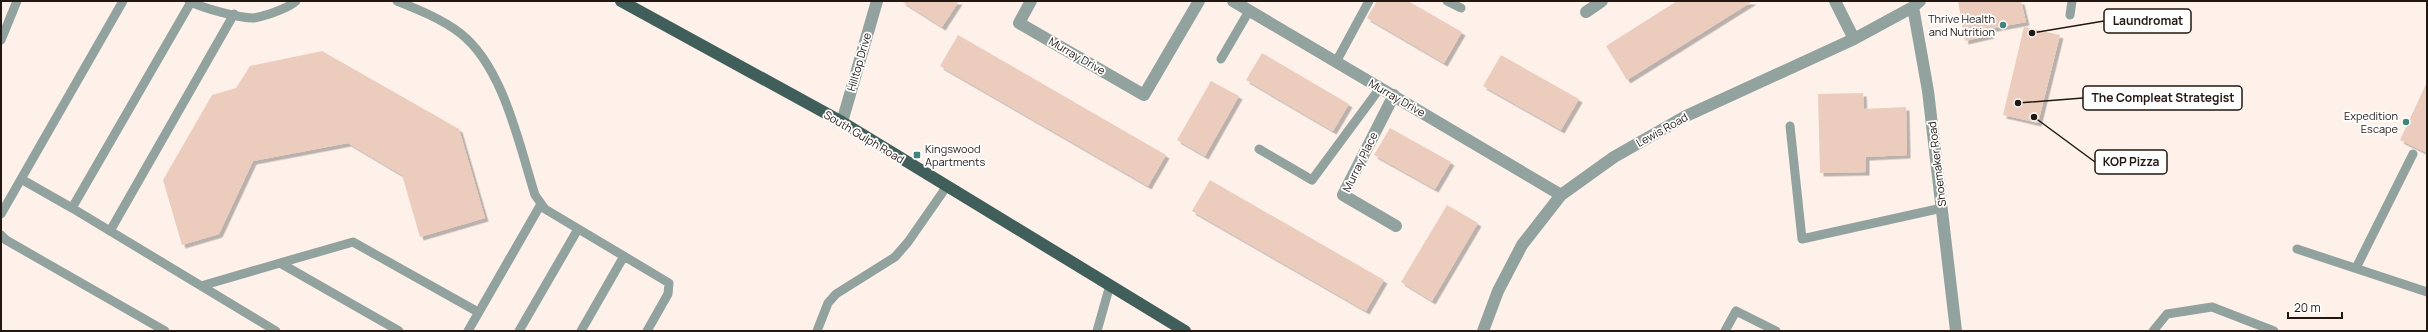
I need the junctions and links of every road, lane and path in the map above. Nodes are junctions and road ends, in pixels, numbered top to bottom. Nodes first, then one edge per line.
1 (17, 1) edge
2 (123, 1) edge
3 (190, 1) edge
4 (296, 1) edge
5 (396, 1) edge
6 (877, 1) edge
7 (1031, 1) edge
8 (1199, 1) edge
9 (1233, 1) edge
10 (1369, 1) edge
11 (1447, 1) edge
12 (1602, 1) edge
13 (1835, 1) edge
14 (2072, 1) edge
15 (626, 2) edge
16 (1917, 4) edge
17 (1461, 8) dead end
18 (1249, 11) junction
19 (1586, 12) dead end
20 (234, 14) junction
21 (2070, 15) dead end
22 (1854, 39) junction
23 (1, 40) edge
24 (1221, 59) dead end
25 (1336, 62) junction
26 (1380, 88) junction
27 (1394, 95) junction
28 (842, 122) junction
29 (1790, 126) dead end
30 (1258, 150) dead end
31 (2413, 154) dead end
32 (21, 179) junction
33 (947, 186) junction
34 (1561, 195) junction
35 (541, 204) junction
36 (72, 208) junction
37 (1942, 208) junction
38 (1, 214) edge
39 (1396, 226) dead end
40 (578, 229) junction
41 (110, 231) junction
42 (1, 235) edge
43 (2297, 249) dead end
44 (624, 256) junction
45 (280, 263) junction
46 (2356, 268) junction
47 (1110, 285) junction
48 (201, 286) junction
49 (2427, 292) edge
50 (478, 312) junction
51 (165, 331) edge
52 (276, 331) edge
53 (399, 331) edge
54 (468, 331) edge
55 (520, 331) edge
56 (581, 331) edge
57 (648, 331) edge
58 (817, 331) edge
59 (1097, 331) edge
60 (1185, 331) edge
61 (1483, 331) edge
62 (1725, 331) edge
63 (1776, 331) edge
64 (1956, 331) edge
65 (2153, 331) edge
66 (2274, 331) edge

1 - 23 lane
2 - 32 lane
3 - 20 lane
3 - 36 lane
4 - 20 lane
5 - 35 lane
6 - 28 street, Hilltop Drive
7 - 8 street, Murray Drive
9 - 18 street, Murray Drive
10 - 25 lane
11 - 17 lane
12 - 19 street
13 - 22 street
14 - 21 lane
15 - 28 main road, South Gulph Road
16 - 22 street, Lewis Road
16 - 37 street, Shoemaker Road
18 - 24 lane
18 - 25 street, Murray Drive
20 - 41 lane
22 - 34 street, Lewis Road
25 - 26 street, Murray Drive
26 - 27 street, Murray Drive
26 - 30 lane
27 - 34 street, Murray Drive
27 - 39 street, Murray Place
28 - 33 main road, South Gulph Road
29 - 37 lane
31 - 46 lane
32 - 36 lane
32 - 38 lane
33 - 47 main road, South Gulph Road
33 - 58 lane
34 - 61 street, Lewis Road
35 - 40 lane
35 - 50 lane
36 - 41 lane
37 - 64 street, Shoemaker Road
40 - 44 lane
40 - 55 lane
41 - 48 lane
42 - 51 lane
43 - 46 lane
44 - 56 lane
44 - 57 lane
45 - 48 lane
45 - 50 lane
45 - 53 lane
46 - 49 lane
47 - 59 lane
47 - 60 main road, South Gulph Road
48 - 52 lane
50 - 54 lane
62 - 63 lane
65 - 66 lane

